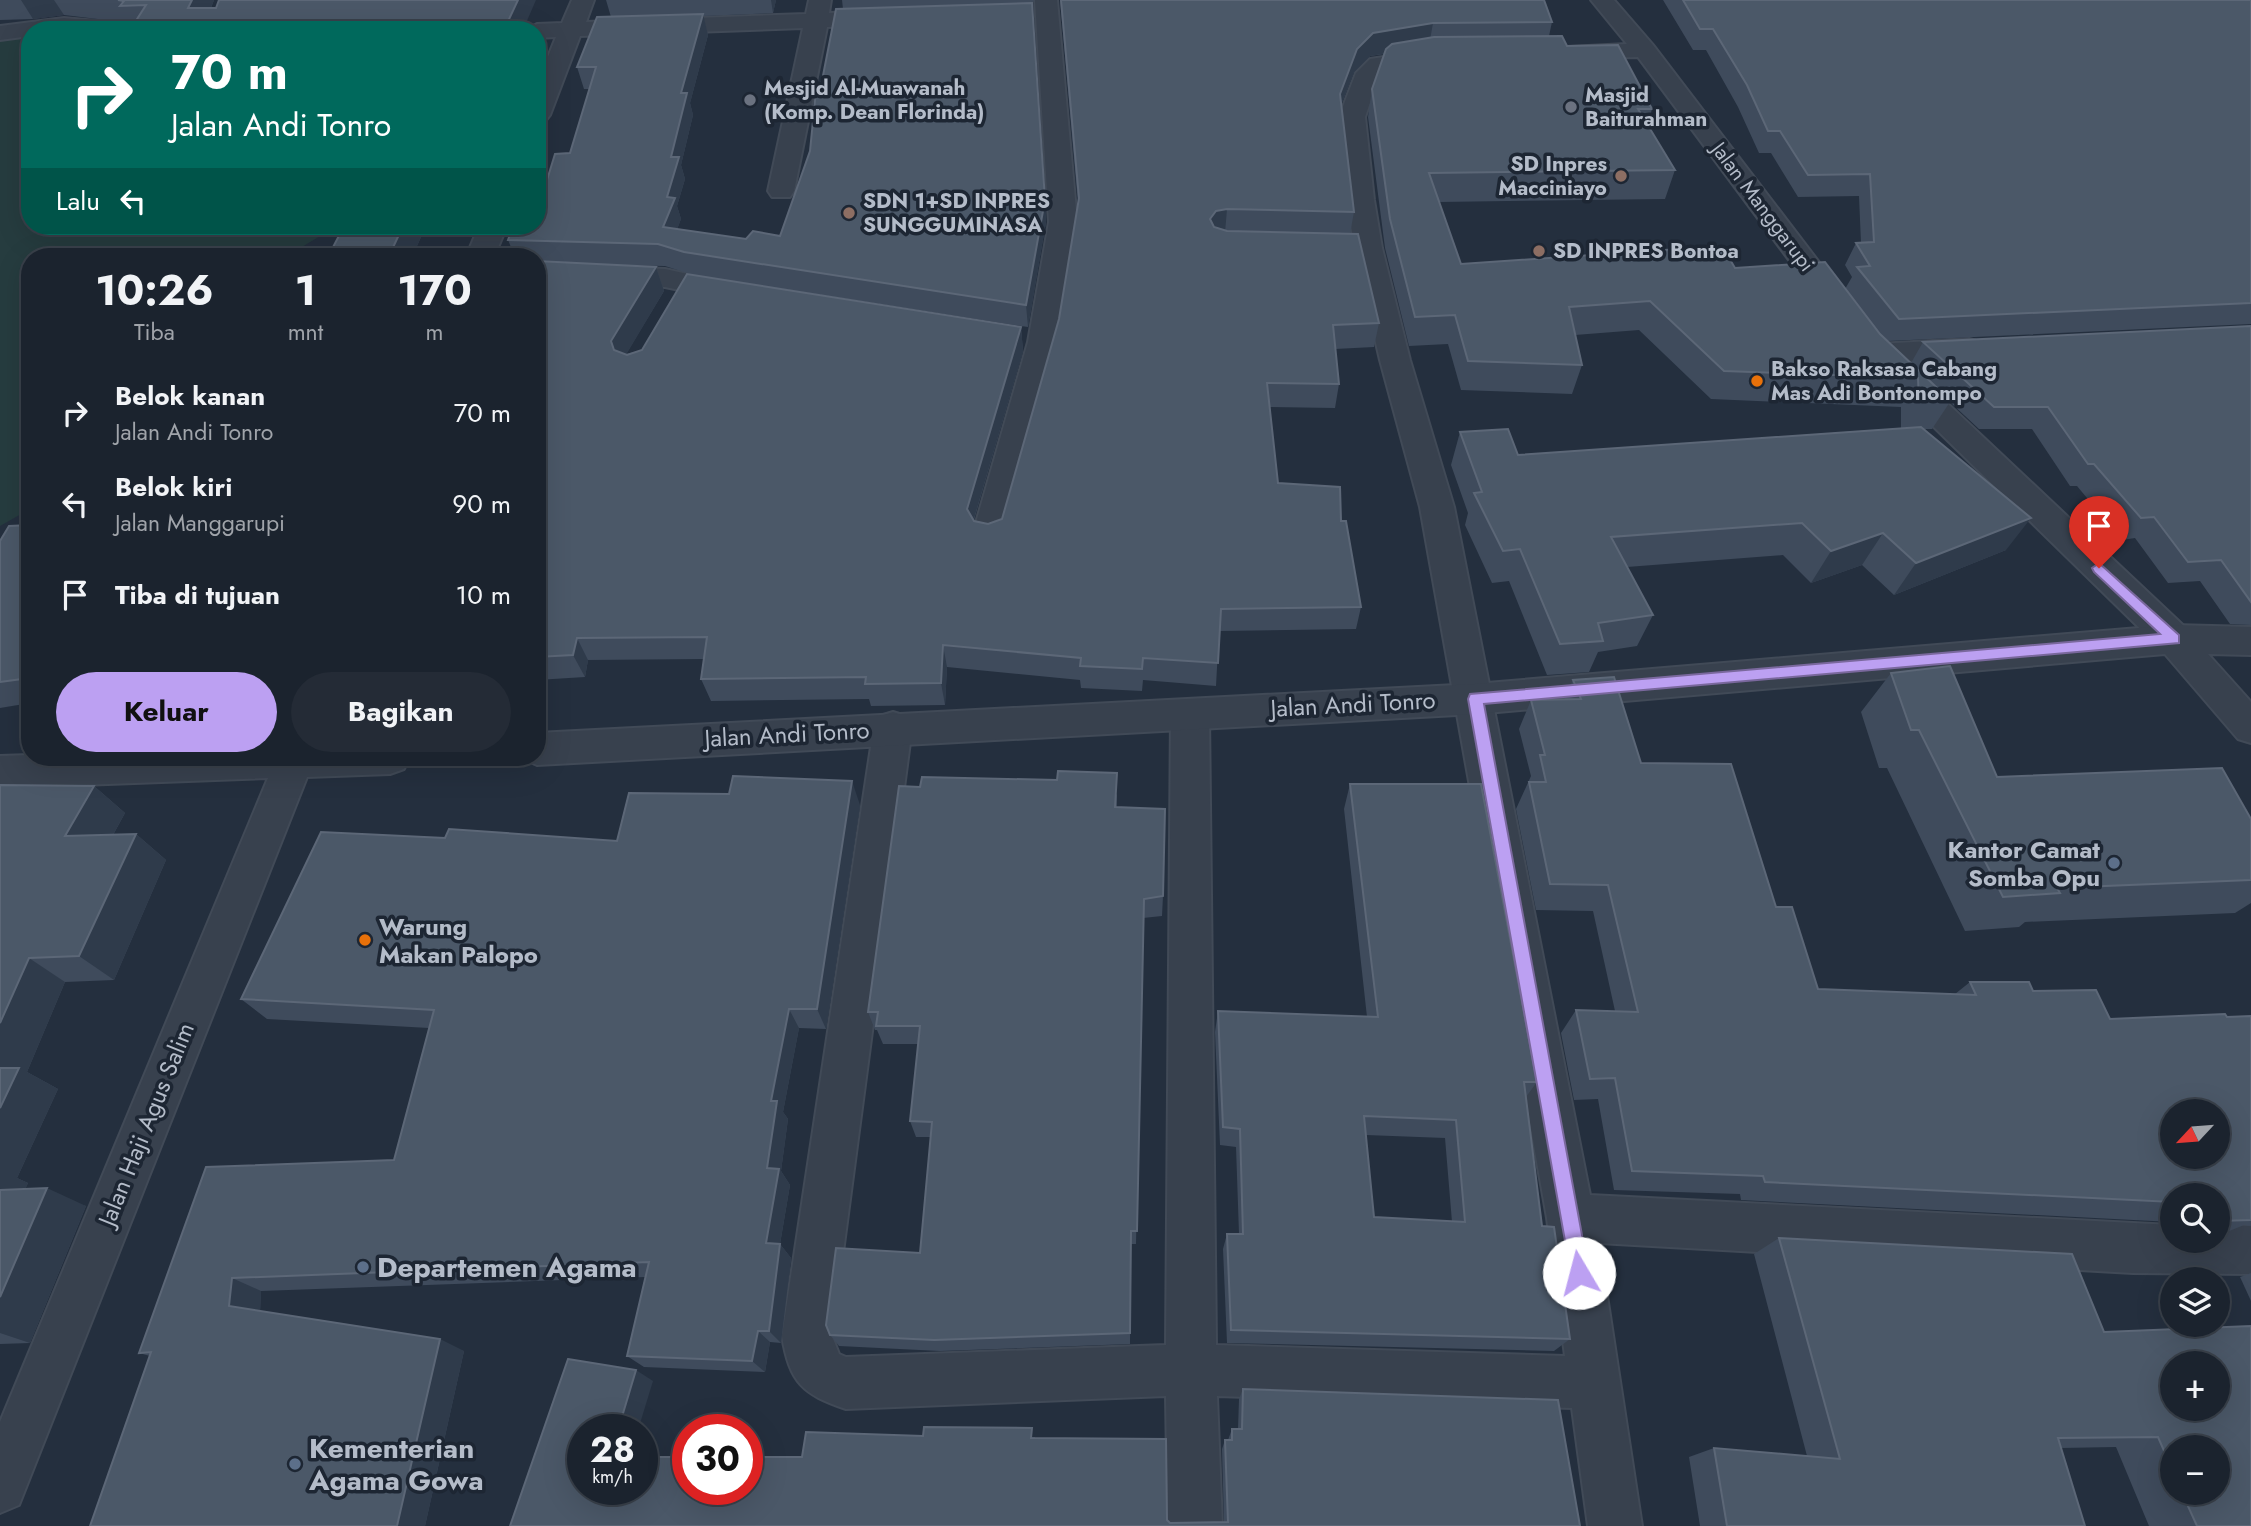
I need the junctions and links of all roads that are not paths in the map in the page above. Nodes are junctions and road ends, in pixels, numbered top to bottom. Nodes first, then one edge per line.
1 (583, 0) edge
2 (1602, 0) edge
3 (1037, 9) edge
4 (818, 10) edge
5 (911, 18) edge
6 (21, 30) edge
7 (571, 30) junction
8 (546, 31) edge
9 (0, 33) edge
10 (1645, 50) junction
11 (1550, 55) edge
12 (1456, 57) edge
13 (546, 92) edge
14 (781, 191) dead end
15 (546, 273) edge
16 (761, 297) edge
17 (1863, 337) junction
18 (2002, 347) edge
19 (990, 533) edge
20 (2174, 639) junction
21 (2251, 641) edge
22 (1475, 699) junction
23 (1190, 714) junction
24 (893, 727) junction
25 (2251, 728) edge
26 (546, 748) edge
27 (160, 766) edge
28 (292, 766) edge
29 (0, 772) edge
30 (1571, 1218) junction
31 (2251, 1250) edge
32 (1191, 1370) junction
33 (1595, 1383) junction
34 (0, 1486) edge
35 (1195, 1526) edge
36 (1615, 1526) edge

1 - 7 street
2 - 10 street, Jalan Manggarupi
3 - 19 street
4 - 5 street
4 - 7 street
4 - 14 street
6 - 9 street
7 - 8 street
7 - 13 street
10 - 11 street
10 - 17 street, Jalan Manggarupi
12 - 22 street
15 - 16 street
17 - 18 street
17 - 20 street, Jalan Manggarupi
20 - 21 street, Jalan Andi Tonro
20 - 22 street, Jalan Andi Tonro
20 - 25 street, Jalan Manggarupi
22 - 23 street, Jalan Andi Tonro
22 - 30 street
23 - 24 street, Jalan Andi Tonro
23 - 32 street
24 - 26 street, Jalan Andi Tonro
24 - 32 street
27 - 29 street
28 - 34 street, Jalan Haji Agus Salim
30 - 31 street
30 - 33 street
32 - 33 street
32 - 35 street
33 - 36 street

